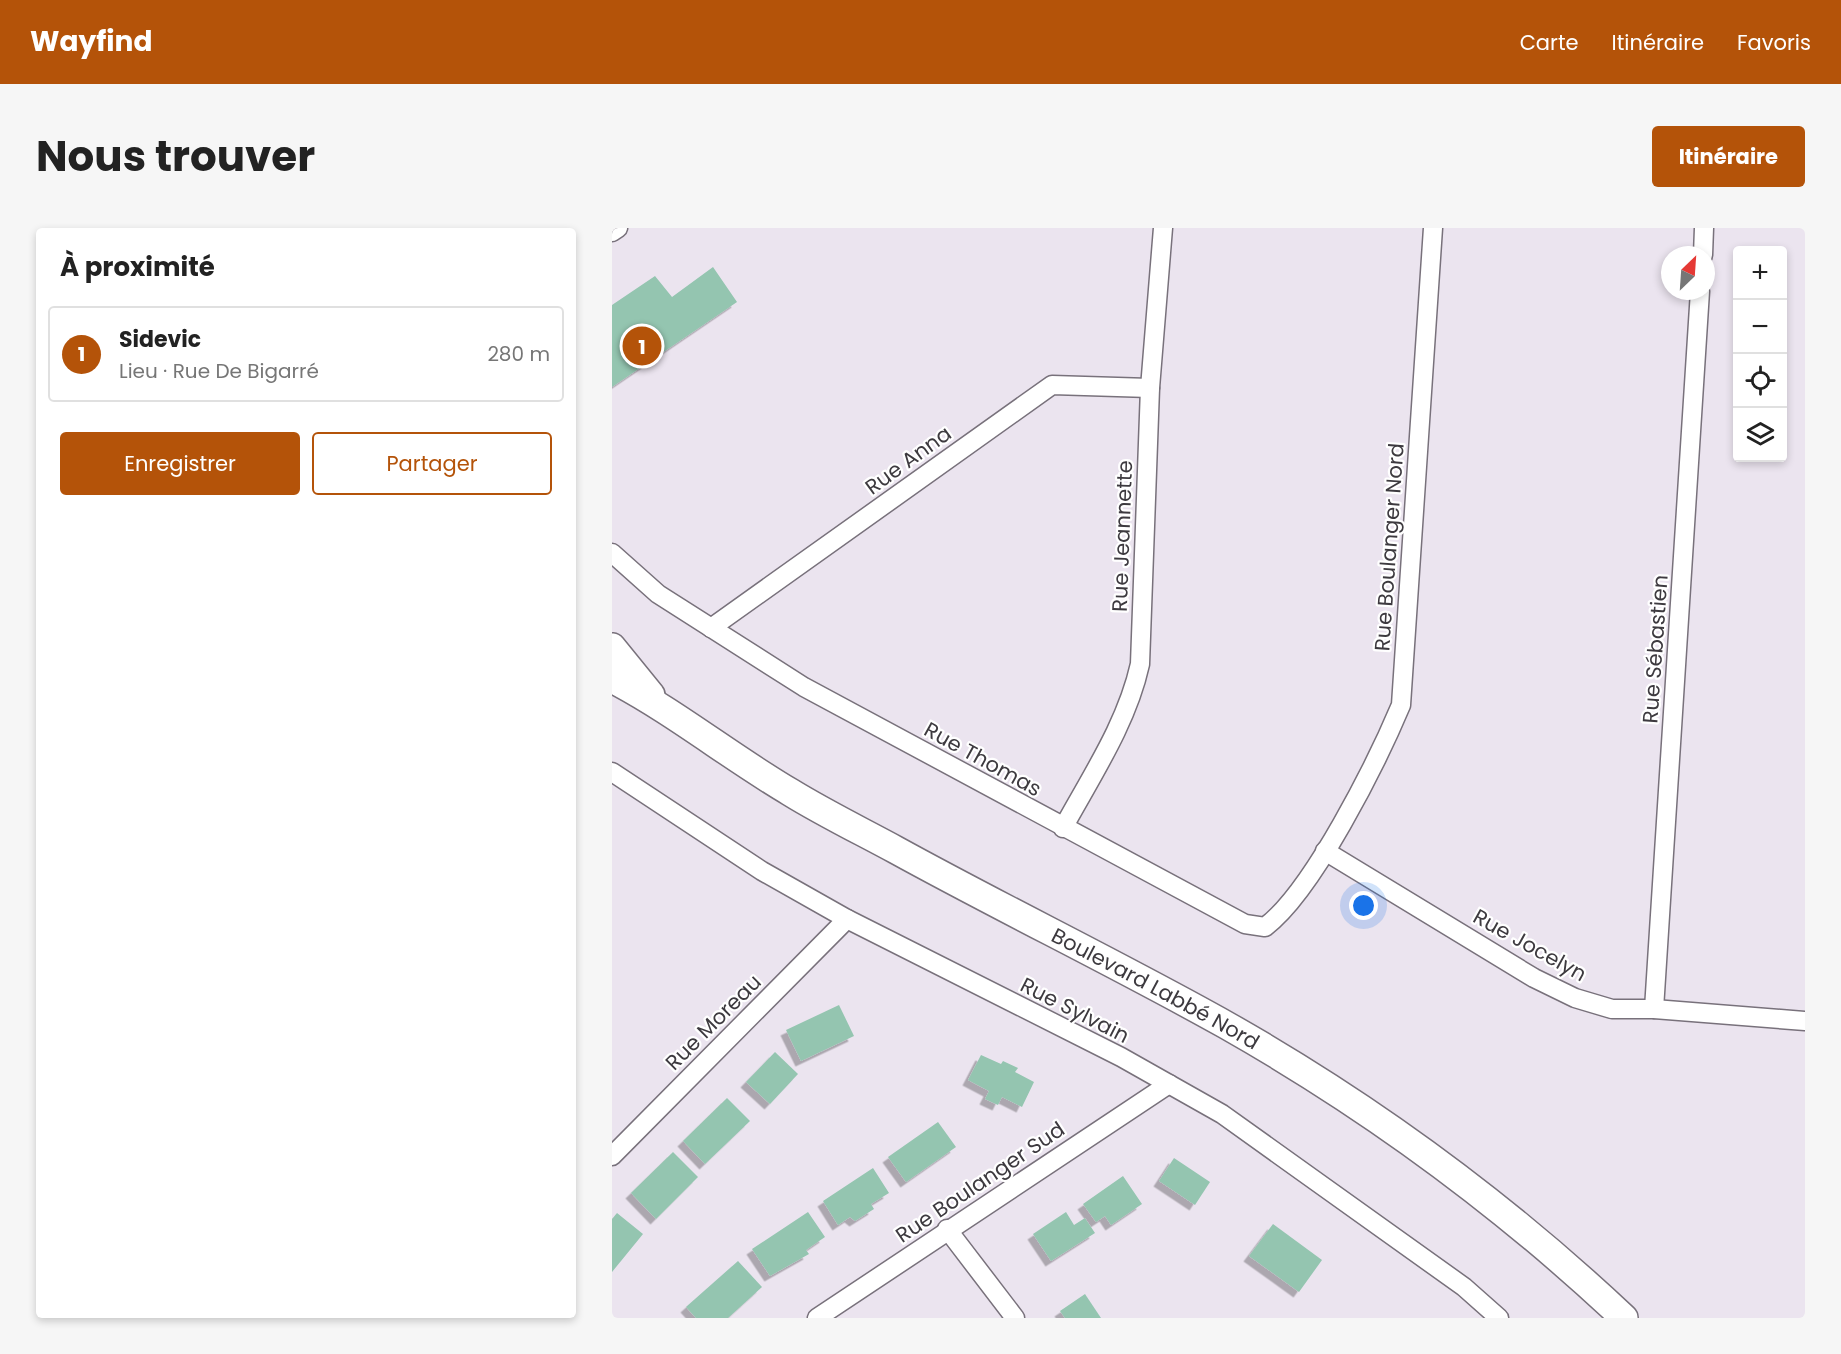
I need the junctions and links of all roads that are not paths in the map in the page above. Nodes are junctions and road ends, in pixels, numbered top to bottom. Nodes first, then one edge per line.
1 (618, 228) edge
2 (1163, 228) edge
3 (1433, 228) edge
4 (1704, 228) edge
5 (612, 232) edge
6 (1703, 246) edge
7 (1699, 300) edge
8 (1150, 388) junction
9 (612, 553) edge
10 (711, 628) junction
11 (612, 647) edge
12 (612, 679) edge
13 (658, 703) junction
14 (612, 772) edge
15 (1063, 828) junction
16 (1325, 851) junction
17 (847, 919) junction
18 (1654, 1009) junction
19 (1805, 1021) edge
20 (1169, 1084) junction
21 (612, 1156) edge
22 (947, 1229) junction
23 (817, 1318) edge
24 (1015, 1318) edge
25 (1499, 1318) edge
26 (1624, 1318) edge

1 - 5 street
2 - 8 street, Rue Jeannette
3 - 16 street, Rue Boulanger Nord
4 - 6 street
7 - 18 street, Rue Sébastien
8 - 10 street, Rue Anna
8 - 15 street, Rue Jeannette
9 - 10 street, Rue Thomas
10 - 15 street, Rue Thomas
11 - 13 main road, Boulevard Labbé Nord
12 - 13 main road, Boulevard Labbé Nord
13 - 26 main road, Boulevard Labbé Nord
14 - 17 street, Rue Sylvain
15 - 16 street, Rue Thomas
16 - 18 street, Rue Jocelyn
17 - 20 street, Rue Sylvain
17 - 21 street, Rue Moreau
18 - 19 street, Rue Jocelyn
20 - 22 street, Rue Boulanger Sud
20 - 25 street, Rue Sylvain
22 - 23 street, Rue Boulanger Sud
22 - 24 street

